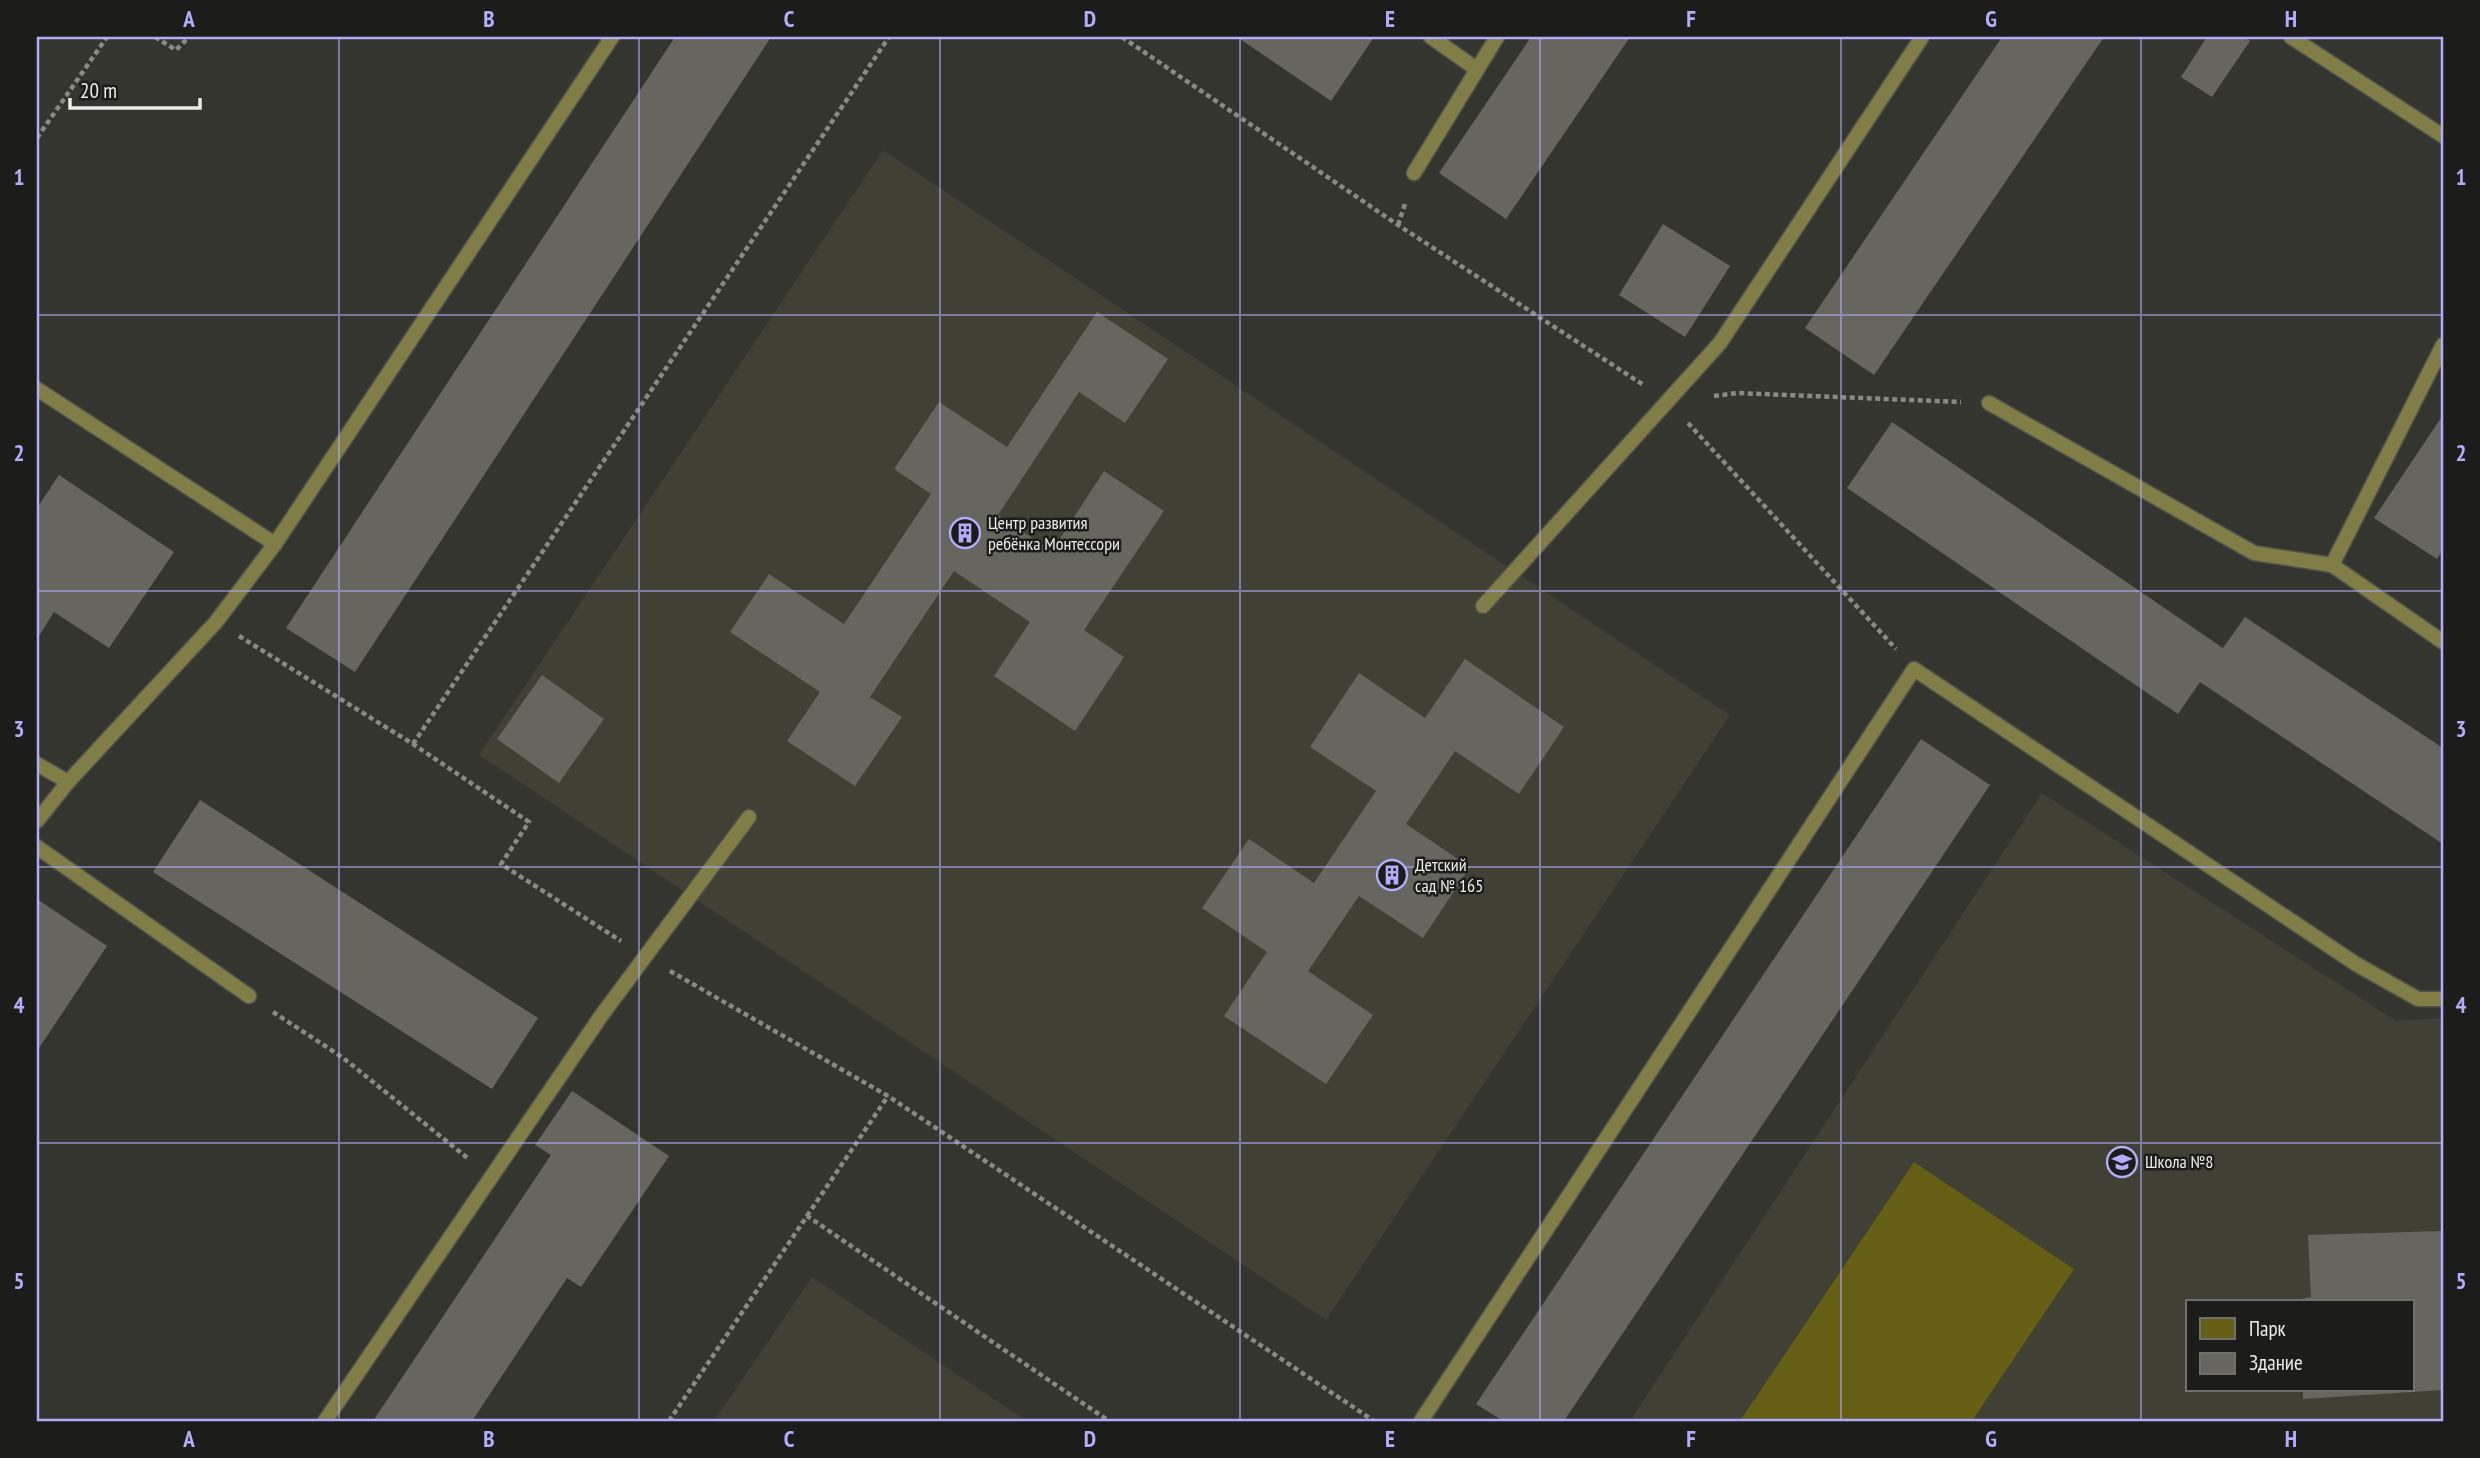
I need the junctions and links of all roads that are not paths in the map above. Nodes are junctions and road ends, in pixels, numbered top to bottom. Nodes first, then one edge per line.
1 (612, 37) edge
2 (1431, 37) edge
3 (1497, 37) edge
4 (1922, 37) edge
5 (2291, 37) edge
6 (1475, 68) junction
7 (2443, 135) edge
8 (1414, 173) dead end
9 (2443, 345) edge
10 (37, 388) edge
11 (1989, 404) road end
12 (275, 544) junction
13 (2332, 565) junction
14 (1483, 606) dead end
15 (2443, 642) edge
16 (37, 764) edge
17 (68, 782) junction
18 (749, 817) dead end
19 (37, 821) edge
20 (37, 847) edge
21 (249, 996) road end
22 (2443, 999) edge
23 (325, 1421) edge
24 (1421, 1421) edge

1 - 12 lane
2 - 6 lane
3 - 6 lane
4 - 14 lane
5 - 7 lane
6 - 8 lane
9 - 13 lane
10 - 12 lane
11 - 13 lane
12 - 17 lane
13 - 15 lane
16 - 17 lane
17 - 19 lane
18 - 23 lane
20 - 21 lane
22 - 24 lane

